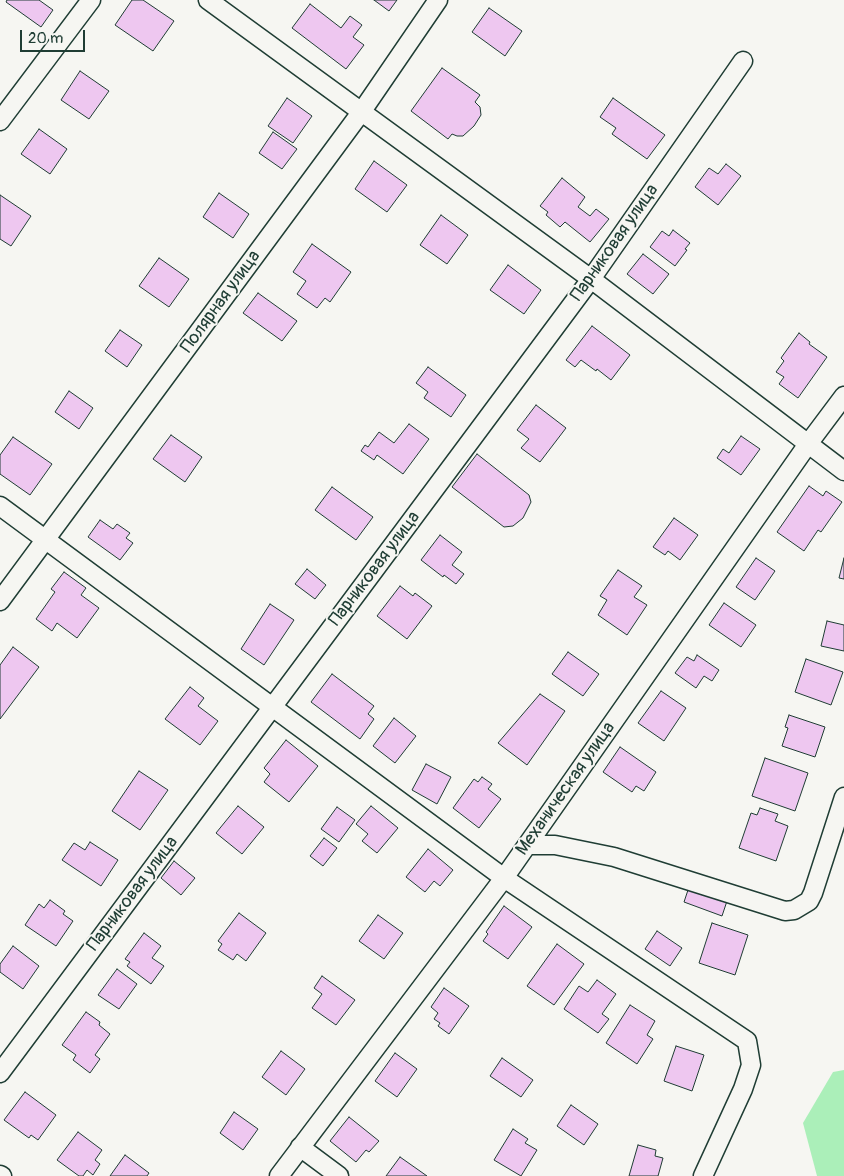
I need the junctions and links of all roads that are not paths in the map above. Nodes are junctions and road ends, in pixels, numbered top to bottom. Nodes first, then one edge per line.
1 (91, 0) edge
2 (208, 0) edge
3 (438, 0) edge
4 (743, 61) dead end
5 (362, 111) junction
6 (0, 121) edge
7 (591, 279) junction
8 (844, 396) edge
9 (808, 444) junction
10 (844, 471) edge
11 (0, 506) edge
12 (46, 540) junction
13 (0, 601) edge
14 (273, 707) junction
15 (844, 797) edge
16 (528, 845) junction
17 (504, 878) junction
18 (0, 1073) edge
19 (300, 1148) junction
20 (279, 1176) edge
21 (340, 1176) edge
22 (702, 1176) edge

1 - 6 street
2 - 5 street
3 - 5 street, Полярная улица
4 - 7 street, Парниковая улица
5 - 7 street
5 - 12 street, Полярная улица
7 - 9 street
7 - 14 street, Парниковая улица
8 - 9 street, Механическая улица
9 - 10 street
9 - 16 street, Механическая улица
11 - 12 street
12 - 13 street, Полярная улица
12 - 14 street
14 - 17 street
14 - 18 street, Парниковая улица
15 - 16 street
16 - 17 street, Механическая улица
17 - 19 street, Механическая улица
17 - 22 street
19 - 20 street, Механическая улица
19 - 21 street

